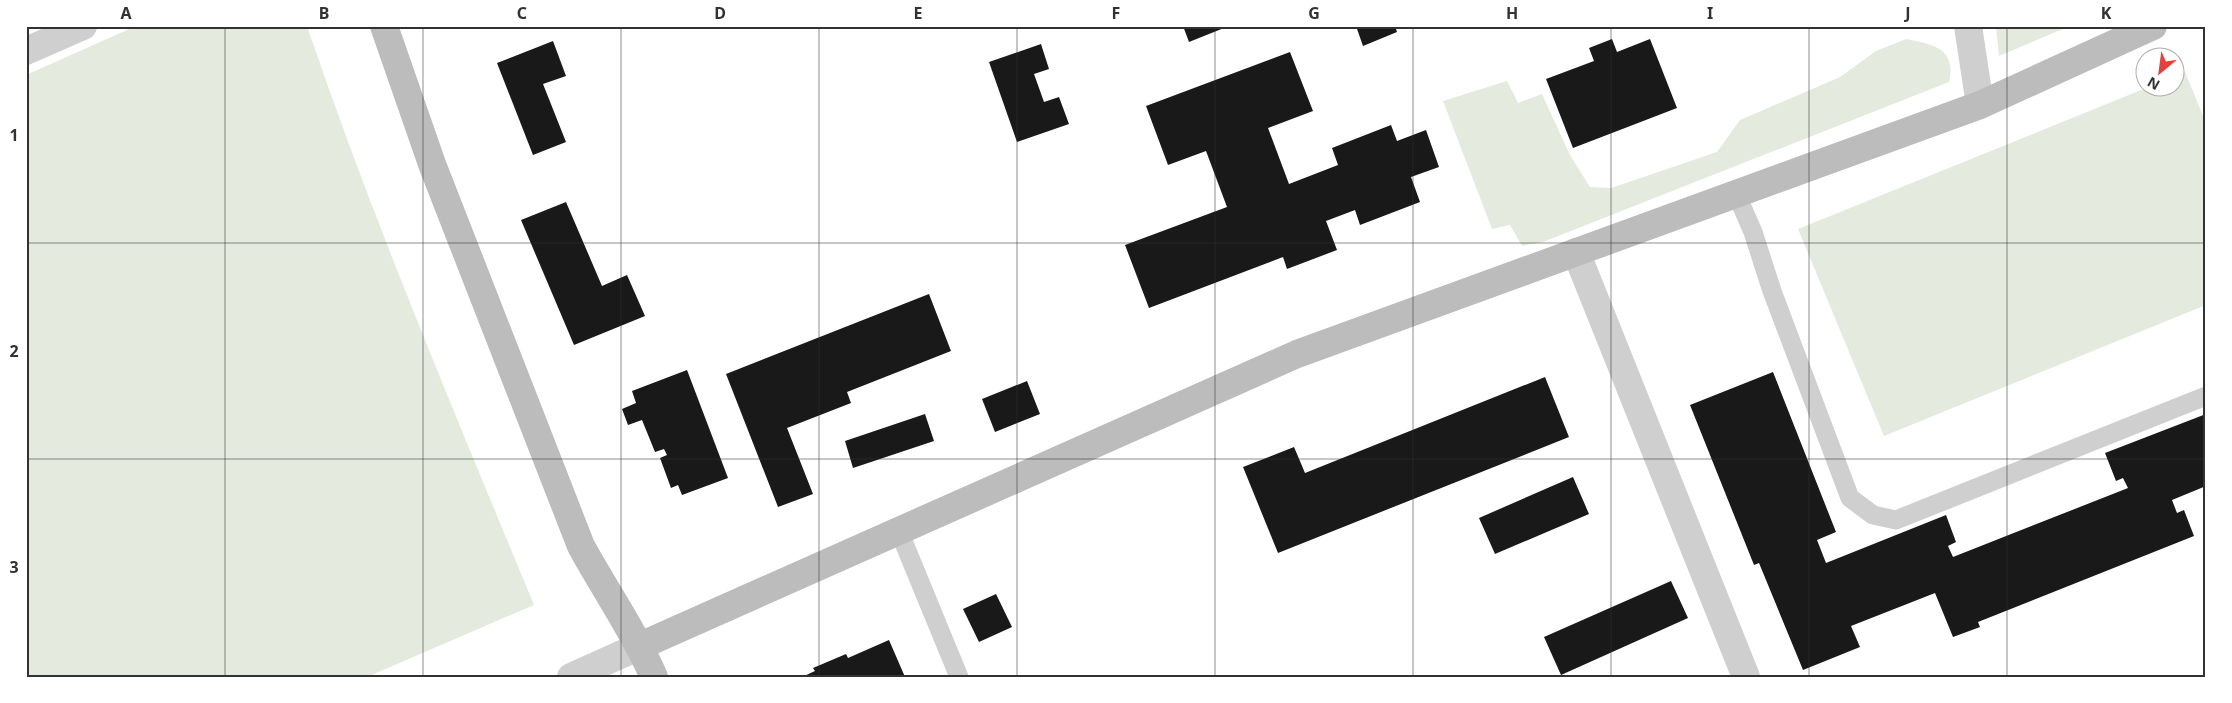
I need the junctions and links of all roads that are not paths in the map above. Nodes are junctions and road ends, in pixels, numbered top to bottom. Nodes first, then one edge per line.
1 (83, 26) edge
2 (384, 26) edge
3 (1968, 26) edge
4 (2153, 26) edge
5 (26, 51) edge
6 (1980, 105) junction
7 (1736, 194) junction
8 (1576, 252) junction
9 (2206, 396) edge
10 (899, 531) junction
11 (640, 646) junction
12 (571, 677) edge
13 (654, 677) edge
14 (959, 677) edge
15 (1746, 677) edge

1 - 5 street
2 - 11 street
3 - 6 street
4 - 6 street
6 - 7 street
7 - 8 street
7 - 9 lane
8 - 10 street
8 - 15 street
10 - 11 street
10 - 14 lane
11 - 12 street
11 - 13 street

